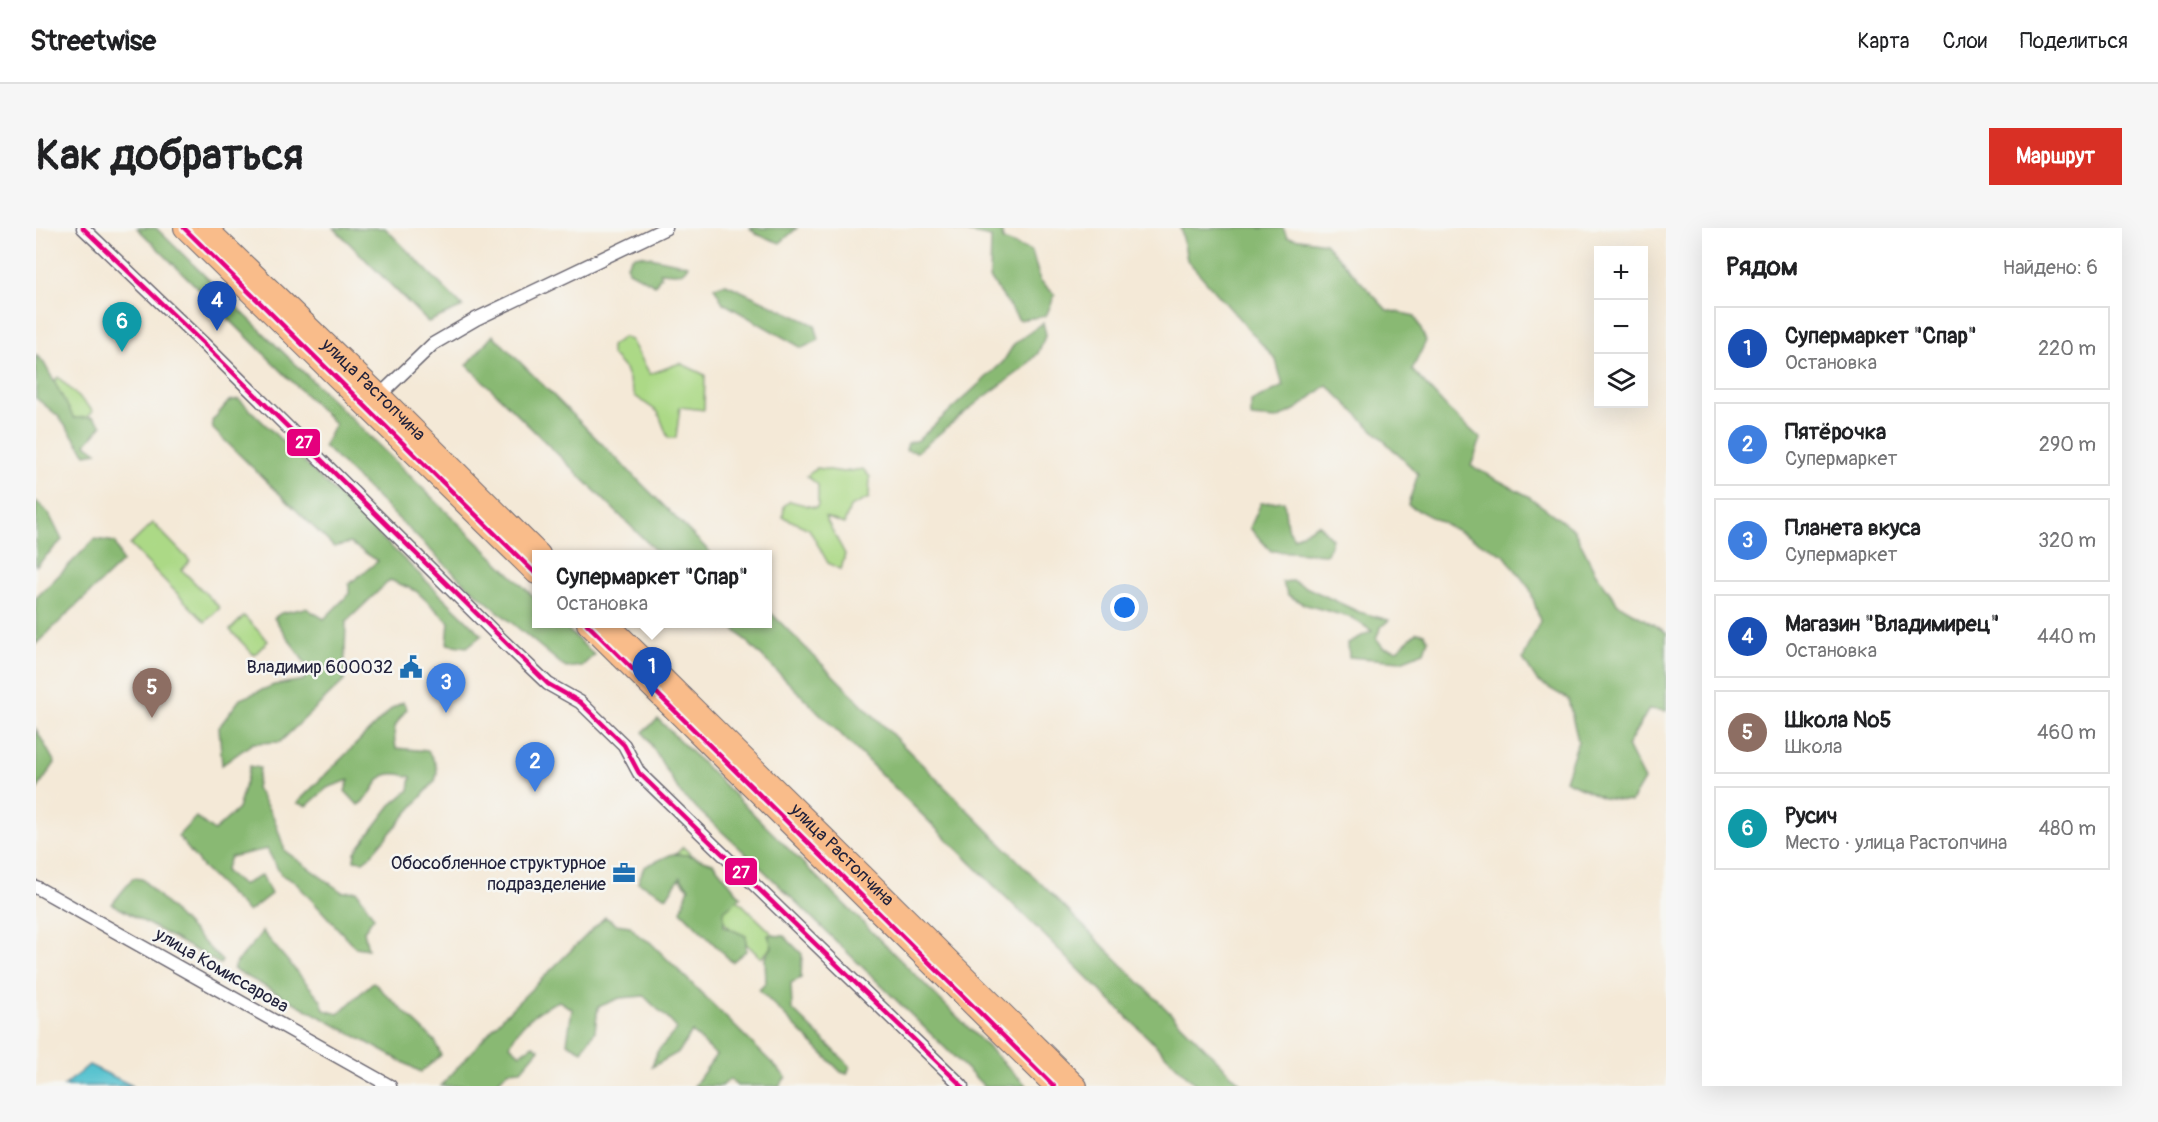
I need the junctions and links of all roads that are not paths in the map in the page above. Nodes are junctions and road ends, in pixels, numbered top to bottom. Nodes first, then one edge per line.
1 (83, 228) edge
2 (184, 228) edge
3 (207, 228) edge
4 (666, 228) edge
5 (380, 395) junction
6 (535, 550) edge
7 (532, 569) edge
8 (590, 628) edge
9 (613, 628) edge
10 (36, 887) edge
11 (390, 1086) edge
12 (962, 1086) edge
13 (1054, 1086) edge
14 (1077, 1086) edge

1 - 12 street
2 - 7 highway, улица Растопчина
3 - 5 highway, улица Растопчина
4 - 5 street
5 - 6 highway, улица Растопчина
8 - 13 highway, улица Растопчина
9 - 14 highway, улица Растопчина
10 - 11 street, улица Комиссарова

